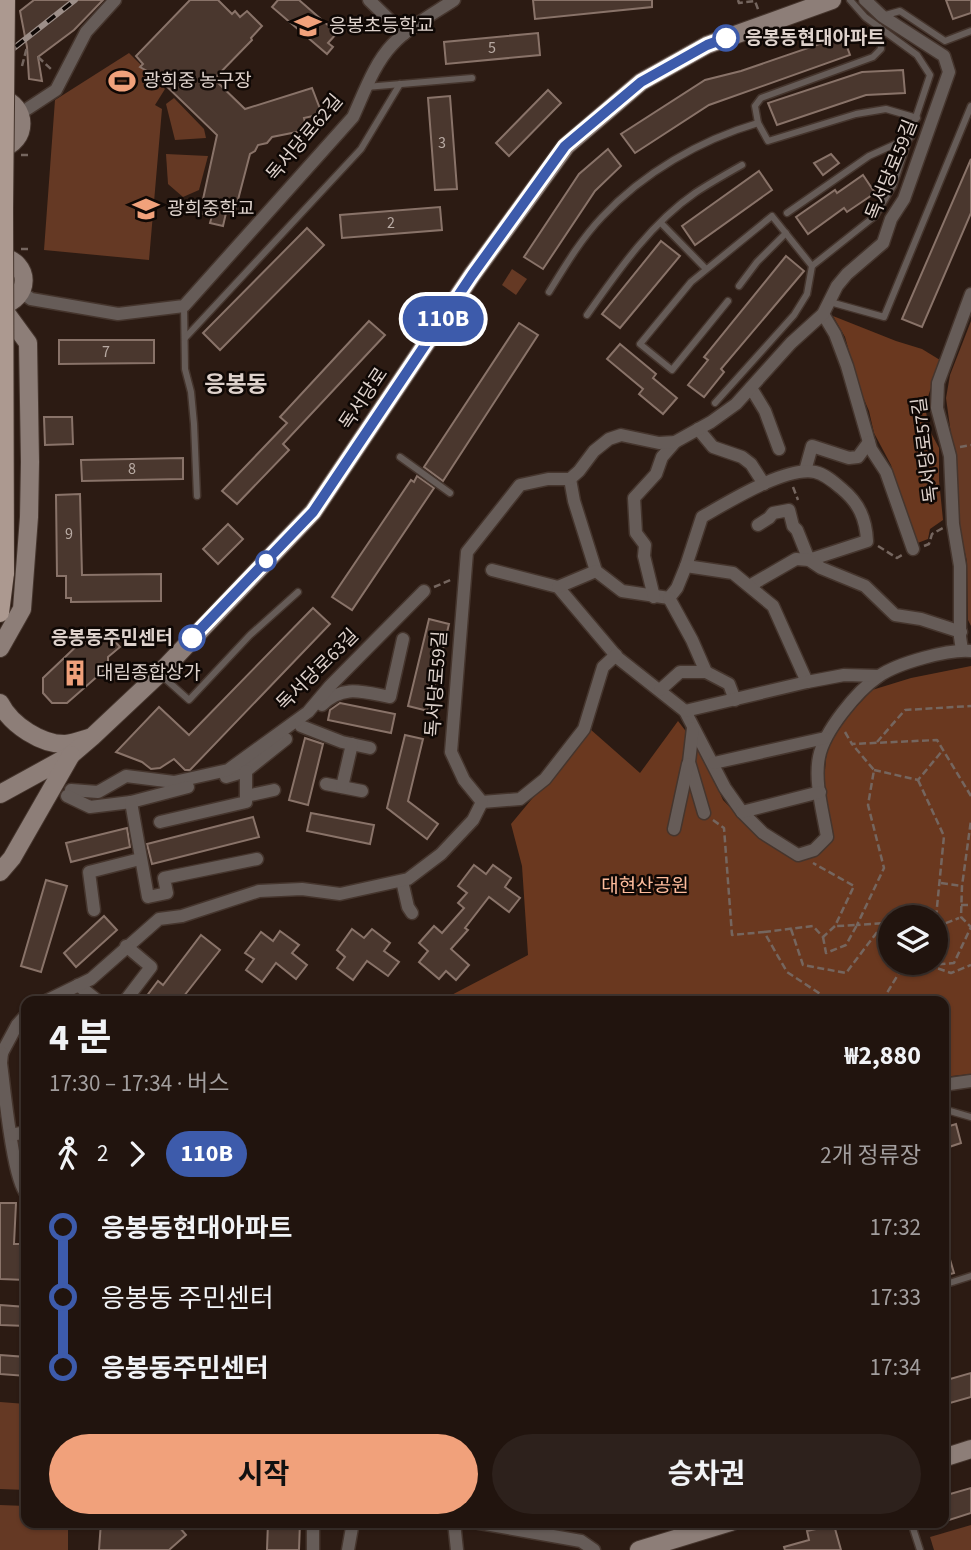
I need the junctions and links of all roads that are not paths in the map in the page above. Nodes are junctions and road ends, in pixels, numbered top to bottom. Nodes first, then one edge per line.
1 (6, 0) edge
2 (115, 0) edge
3 (369, 0) edge
4 (454, 0) edge
5 (850, 0) edge
6 (865, 0) edge
7 (824, 1) edge
8 (880, 21) junction
9 (971, 32) edge
10 (404, 34) junction
11 (472, 78) dead end
12 (400, 83) junction
13 (366, 87) junction
14 (0, 97) edge
15 (971, 106) edge
16 (21, 114) junction
17 (917, 118) junction
18 (758, 123) junction
19 (911, 136) junction
20 (0, 149) edge
21 (742, 165) dead end
22 (787, 213) dead end
23 (661, 223) junction
24 (786, 233) junction
25 (0, 256) edge
26 (812, 266) junction
27 (706, 270) junction
28 (739, 286) dead end
29 (21, 292) junction
30 (549, 292) dead end
31 (971, 294) edge
32 (728, 302) dead end
33 (830, 302) junction
34 (1, 306) edge
35 (184, 306) junction
36 (823, 314) junction
37 (587, 315) dead end
38 (185, 338) junction
39 (751, 388) junction
40 (715, 403) dead end
41 (698, 429) junction
42 (675, 442) junction
43 (870, 442) junction
44 (779, 449) dead end
45 (400, 457) dead end
46 (805, 471) junction
47 (570, 479) junction
48 (764, 484) junction
49 (450, 493) dead end
50 (197, 496) dead end
51 (758, 525) dead end
52 (913, 549) road end
53 (809, 560) junction
54 (686, 566) junction
55 (492, 570) dead end
56 (596, 571) junction
57 (751, 585) junction
58 (558, 587) junction
59 (424, 591) road end
60 (298, 592) dead end
61 (654, 597) junction
62 (669, 598) junction
63 (0, 613) edge
64 (961, 632) junction
65 (404, 639) dead end
66 (0, 648) edge
67 (967, 651) edge
68 (615, 655) junction
69 (706, 672) junction
70 (159, 674) junction
71 (879, 676) junction
72 (807, 682) junction
73 (660, 690) junction
74 (735, 700) junction
75 (0, 703) edge
76 (685, 711) junction
77 (301, 726) junction
78 (693, 728) junction
79 (92, 737) junction
80 (825, 738) junction
81 (352, 744) junction
82 (370, 748) dead end
83 (71, 755) junction
84 (689, 762) junction
85 (713, 762) junction
86 (246, 772) junction
87 (326, 784) dead end
88 (342, 787) junction
89 (274, 790) dead end
90 (362, 792) dead end
91 (820, 792) junction
92 (0, 794) edge
93 (246, 796) junction
94 (131, 802) junction
95 (482, 802) junction
96 (742, 812) junction
97 (704, 813) dead end
98 (160, 822) dead end
99 (674, 829) dead end
100 (141, 859) junction
101 (257, 859) dead end
102 (0, 872) edge
103 (402, 881) junction
104 (94, 910) dead end
105 (412, 913) dead end
106 (126, 946) junction
107 (78, 985) junction
108 (56, 996) edge
109 (92, 996) edge
110 (130, 996) edge
111 (21, 1021) edge
112 (1, 1053) edge
113 (971, 1082) edge
114 (949, 1084) edge
115 (949, 1111) edge
116 (971, 1117) edge
117 (21, 1133) edge
118 (11, 1135) junction
119 (21, 1188) edge
120 (971, 1276) edge
121 (949, 1283) edge
122 (971, 1449) edge
123 (949, 1456) edge
124 (313, 1528) edge
125 (352, 1528) edge
126 (455, 1528) edge
127 (510, 1528) edge
128 (711, 1528) edge
129 (913, 1528) edge
130 (313, 1550) edge
131 (348, 1550) edge
132 (457, 1550) edge
133 (594, 1550) edge
134 (639, 1550) edge
135 (920, 1550) edge

1 - 63 main road, bridge
2 - 16 street
3 - 10 street
4 - 10 street, 독서당로62길
5 - 8 lane
6 - 8 street, 독서당로59길
7 - 70 main road, 독서당로
8 - 9 lane
8 - 17 lane
8 - 18 lane
8 - 33 street, 독서당로59길
10 - 13 street, 독서당로62길
11 - 12 lane
12 - 13 lane
12 - 38 lane
13 - 35 street, 독서당로62길
14 - 16 main road
15 - 33 lane
16 - 20 main road
17 - 18 lane
17 - 19 lane
18 - 30 lane
19 - 22 lane
19 - 26 lane
21 - 23 lane
23 - 27 lane
23 - 37 lane
24 - 26 lane
24 - 27 lane
24 - 28 lane
25 - 29 main road
26 - 40 lane
27 - 32 lane
29 - 34 main road
29 - 35 street
31 - 64 street, 독서당로57길
33 - 36 street, 독서당로59길
34 - 66 main road
35 - 38 lane
36 - 39 street, 독서당로59길
36 - 43 street
38 - 50 lane
39 - 41 street, 독서당로59길
39 - 44 street
41 - 42 street, 독서당로59길
41 - 48 street
42 - 47 street
42 - 61 street
43 - 46 street
43 - 52 street
45 - 49 lane
46 - 48 street
46 - 53 street
47 - 56 street
47 - 95 street, 독서당로59길
48 - 54 street
51 - 53 street
53 - 57 street
53 - 64 street
54 - 57 street
54 - 62 street
55 - 58 street
56 - 58 street
56 - 61 street
57 - 72 street
58 - 68 street
59 - 94 street, 독서당로63길
60 - 70 lane
61 - 62 street
62 - 69 street
64 - 67 street, 독서당로57길
65 - 77 street
67 - 71 street
68 - 73 street
68 - 95 street
69 - 73 street
69 - 74 street
70 - 79 main road, 독서당로
71 - 72 street
71 - 80 street
72 - 74 street
73 - 76 street
74 - 76 street
75 - 79 main road
76 - 78 street
77 - 81 street
77 - 86 street
78 - 84 street
78 - 85 street
79 - 83 main road, 독서당로
80 - 85 street
80 - 91 street
81 - 82 street
81 - 88 street
83 - 92 main road, 독서당로
83 - 102 main road
84 - 97 street
84 - 99 street
85 - 96 street
86 - 93 street
86 - 94 street
87 - 88 street
88 - 90 street
89 - 93 street
91 - 96 street
91 - 96 street
93 - 98 street
94 - 100 street
95 - 103 street
100 - 101 street
100 - 104 street
103 - 105 street
103 - 106 street
106 - 107 street
106 - 110 street
107 - 108 street
107 - 109 street
111 - 112 street
112 - 118 street
113 - 114 street
115 - 116 lane
117 - 118 street
118 - 119 street
120 - 121 lane
122 - 123 main road
124 - 130 street
125 - 131 street
126 - 132 street
127 - 133 street
128 - 134 main road
129 - 135 lane

